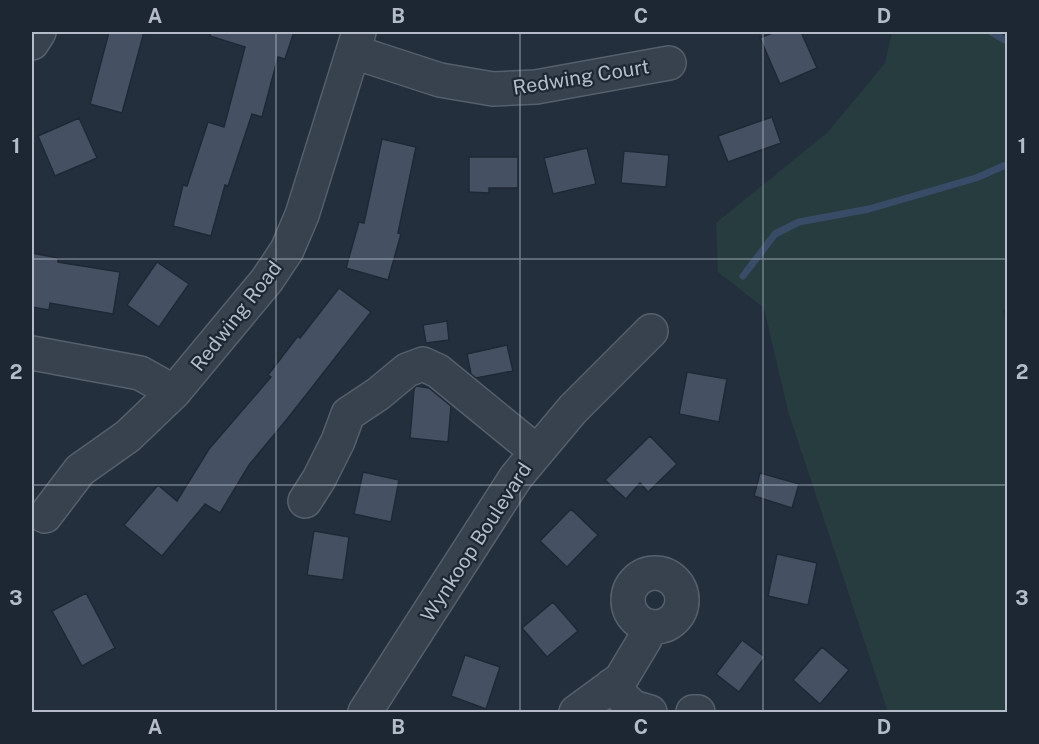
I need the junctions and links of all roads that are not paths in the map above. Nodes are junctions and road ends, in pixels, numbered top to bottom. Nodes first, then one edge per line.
1 (39, 32) edge
2 (357, 42) edge
3 (32, 43) edge
4 (669, 63) dead end
5 (651, 331) dead end
6 (32, 353) edge
7 (174, 393) junction
8 (537, 452) junction
9 (305, 501) dead end
10 (45, 516) dead end
11 (649, 626) dead end
12 (611, 686) junction
13 (365, 712) edge
14 (576, 712) edge
15 (650, 712) edge
16 (693, 712) edge
17 (698, 712) edge

1 - 3 street
2 - 4 street, Redwing Court
2 - 7 street, Redwing Road
5 - 8 street, Wynkoop Boulevard
6 - 7 street
7 - 10 street, Redwing Road
8 - 9 street
8 - 13 street, Wynkoop Boulevard
11 - 12 street
12 - 14 street
12 - 15 street
16 - 17 street

